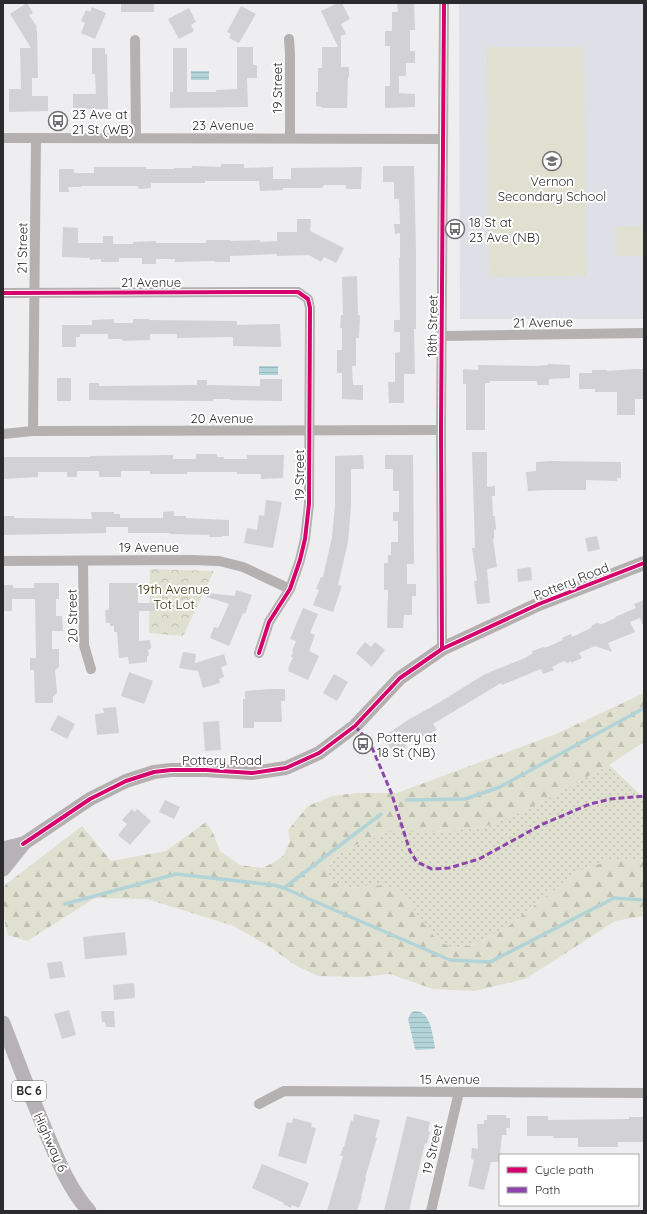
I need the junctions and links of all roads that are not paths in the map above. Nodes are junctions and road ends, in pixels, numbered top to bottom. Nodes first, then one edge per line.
1 (444, 3) edge
2 (288, 39) dead end
3 (135, 40) dead end
4 (3, 138) edge
5 (36, 138) junction
6 (136, 138) junction
7 (290, 138) junction
8 (444, 139) junction
9 (298, 292) joint
10 (3, 293) edge
11 (34, 293) junction
12 (644, 333) edge
13 (442, 336) junction
14 (441, 430) junction
15 (33, 431) junction
16 (309, 431) junction
17 (3, 434) edge
18 (3, 561) edge
19 (83, 561) junction
20 (644, 563) edge
21 (290, 589) junction
22 (442, 649) junction
23 (259, 653) dead end
24 (92, 669) dead end
25 (23, 844) junction
26 (3, 849) edge
27 (3, 856) edge
28 (3, 869) edge
29 (3, 1023) edge
30 (459, 1092) junction
31 (644, 1093) edge
32 (259, 1104) dead end
33 (89, 1211) edge
34 (431, 1211) edge

1 - 8 street, 18th Street
2 - 7 street, 19 Street
3 - 6 street
4 - 5 street, 23 Avenue
5 - 6 street, 23 Avenue
5 - 11 street, 21 Street
6 - 7 street, 23 Avenue
7 - 8 street, 23 Avenue
8 - 13 street, 18th Street
9 - 11 street, 21 Avenue
9 - 16 street, 19 Street
10 - 11 street, 21 Avenue
11 - 15 street, 21 Street
12 - 13 street, 21 Avenue
13 - 14 street, 18th Street
14 - 16 street, 20 Avenue
14 - 22 street, 18th Street
15 - 16 street, 20 Avenue
15 - 17 street, 20 Avenue
16 - 21 street, 19 Street
18 - 19 street, 19 Avenue
19 - 21 street, 19 Avenue
19 - 24 street, 20 Street
20 - 22 street, Pottery Road
21 - 23 street, 19 Street
22 - 25 street, Pottery Road
25 - 26 main road
25 - 27 street, Pottery Road
25 - 28 main road
29 - 33 main road, Highway 6 / BC 6
30 - 31 street, 15 Avenue
30 - 32 street, 15 Avenue
30 - 34 street, 19 Street

